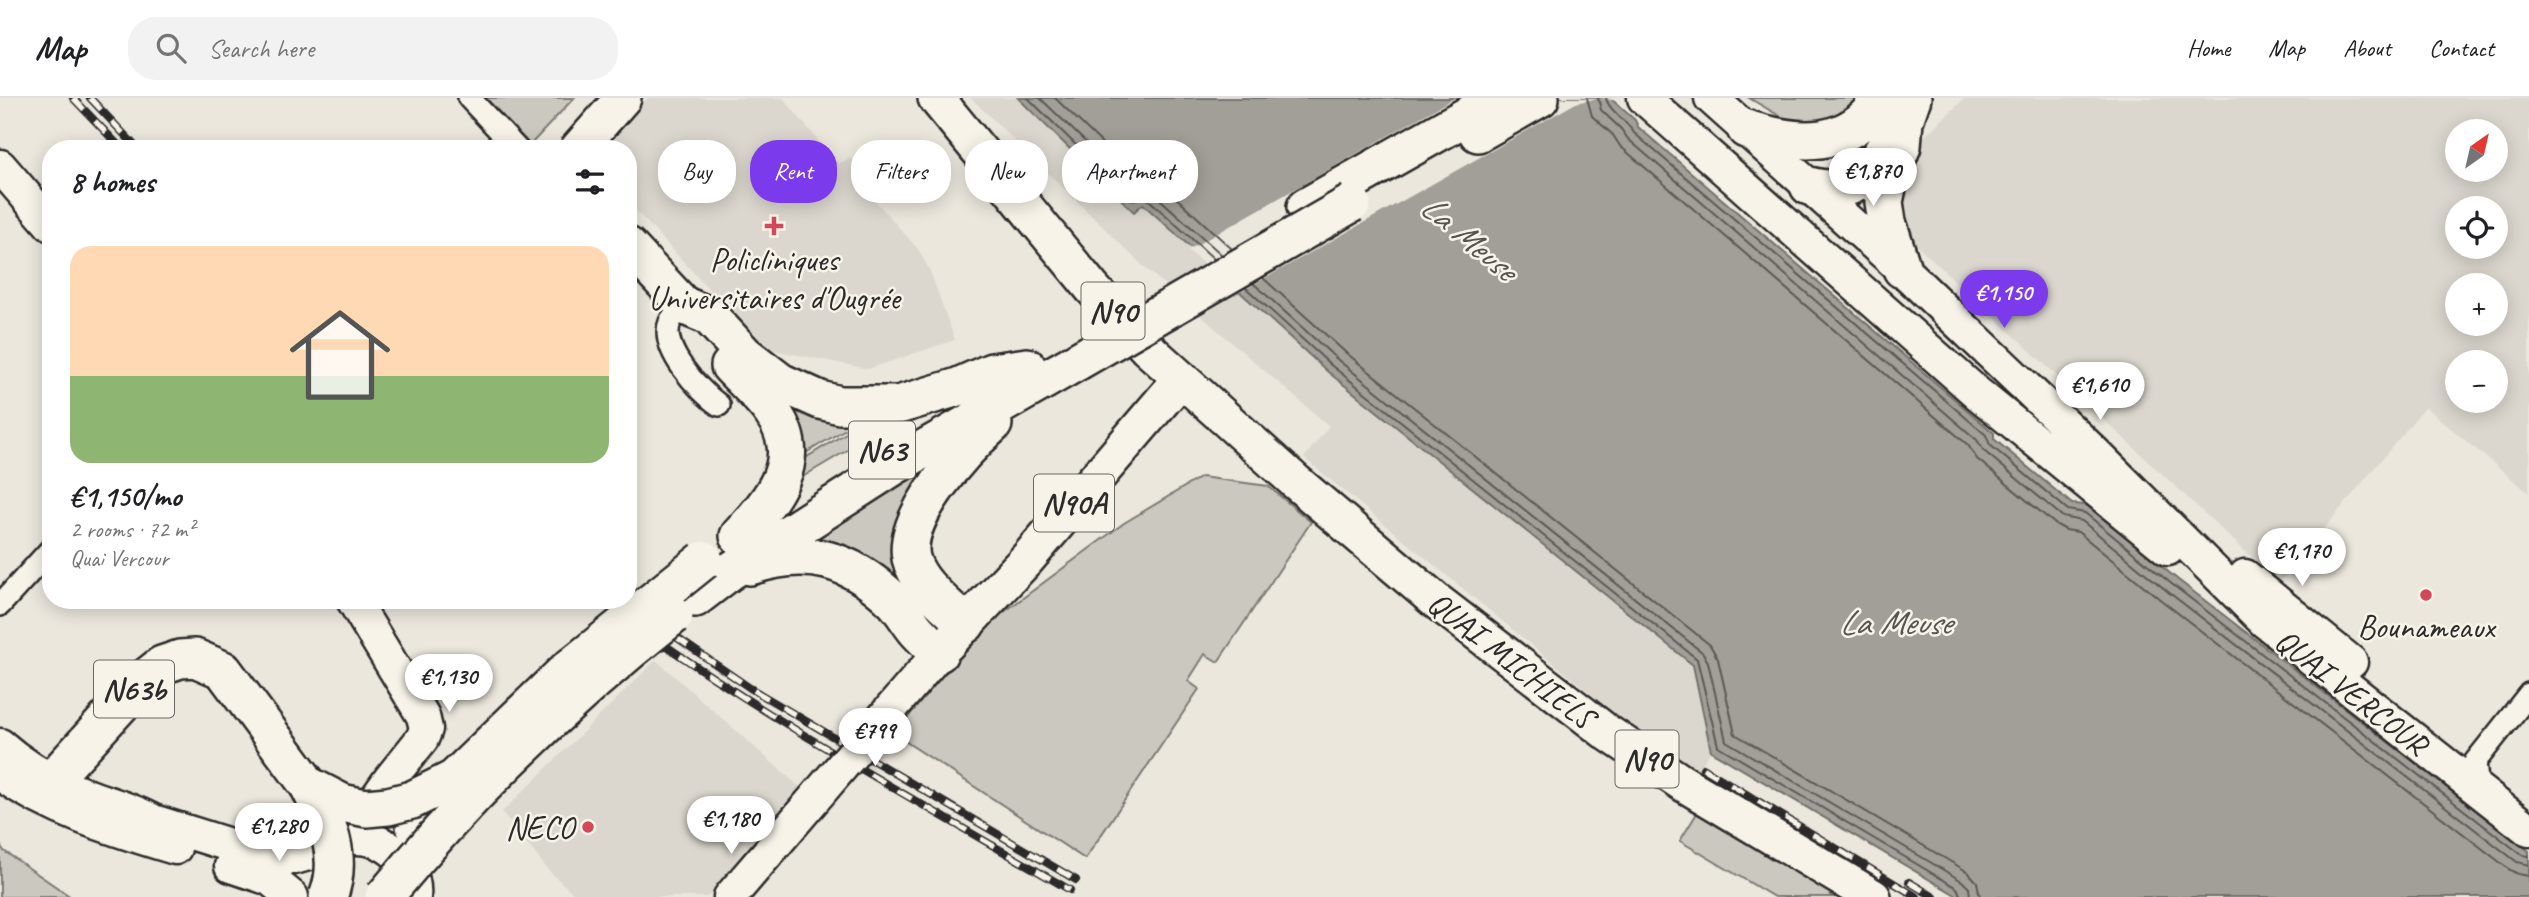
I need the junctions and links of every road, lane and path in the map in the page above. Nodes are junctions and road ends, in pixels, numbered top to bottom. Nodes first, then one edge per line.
1 (469, 98) edge
2 (623, 98) edge
3 (936, 98) edge
4 (1499, 98) edge
5 (1540, 98) edge
6 (1644, 98) edge
7 (1711, 98) edge
8 (1899, 106) edge
9 (1746, 129) junction
10 (509, 140) edge
11 (586, 140) edge
12 (0, 166) edge
13 (1809, 186) junction
14 (42, 215) edge
15 (637, 255) edge
16 (1902, 269) junction
17 (685, 306) junction
18 (1072, 354) junction
19 (1033, 374) junction
20 (1180, 380) junction
21 (719, 405) dead end
22 (2095, 453) junction
23 (739, 536) junction
24 (42, 559) edge
25 (707, 578) junction
26 (0, 606) edge
27 (358, 609) edge
28 (2264, 621) junction
29 (966, 624) junction
30 (939, 653) junction
31 (2529, 694) edge
32 (0, 745) edge
33 (0, 774) edge
34 (2477, 776) junction
35 (454, 779) junction
36 (52, 780) junction
37 (309, 786) junction
38 (2529, 804) edge
39 (2529, 830) edge
40 (359, 837) junction
41 (319, 851) junction
42 (412, 896) edge
43 (292, 897) edge
44 (297, 897) edge
45 (328, 897) edge
46 (355, 897) edge
47 (730, 897) edge
48 (1873, 897) edge

1 - 10 street
2 - 11 main road
3 - 20 main road, N90
4 - 18 highway, N63
5 - 18 highway, N63, bridge
6 - 28 main road
7 - 9 main road, QUAI VERCOUR
8 - 9 highway
8 - 13 highway
8 - 16 highway
9 - 13 main road, QUAI VERCOUR
12 - 14 main road
13 - 16 main road, QUAI VERCOUR
15 - 17 main road
16 - 22 main road, QUAI VERCOUR
17 - 19 highway
17 - 21 street
17 - 23 highway
18 - 19 highway, N63
19 - 23 highway, N63
19 - 25 highway, N63
19 - 29 highway
20 - 29 main road, N90A
20 - 48 main road, QUAI MICHIELS / N90
22 - 28 main road, QUAI VERCOUR
22 - 34 main road, QUAI VERCOUR
23 - 25 highway, N63
24 - 26 street
25 - 30 highway
25 - 35 highway, N63, bridge
25 - 42 highway, N63, bridge
27 - 40 main road
28 - 34 main road, QUAI VERCOUR
29 - 30 main road, N90A
30 - 47 main road, bridge
31 - 34 street
32 - 36 main road
33 - 43 main road
34 - 38 main road, QUAI VERCOUR
34 - 39 main road, QUAI VERCOUR
35 - 37 highway, bridge
35 - 46 highway, N63
36 - 37 highway, N63b
36 - 41 main road
37 - 45 highway, bridge
40 - 41 main road
40 - 42 main road
41 - 44 main road

